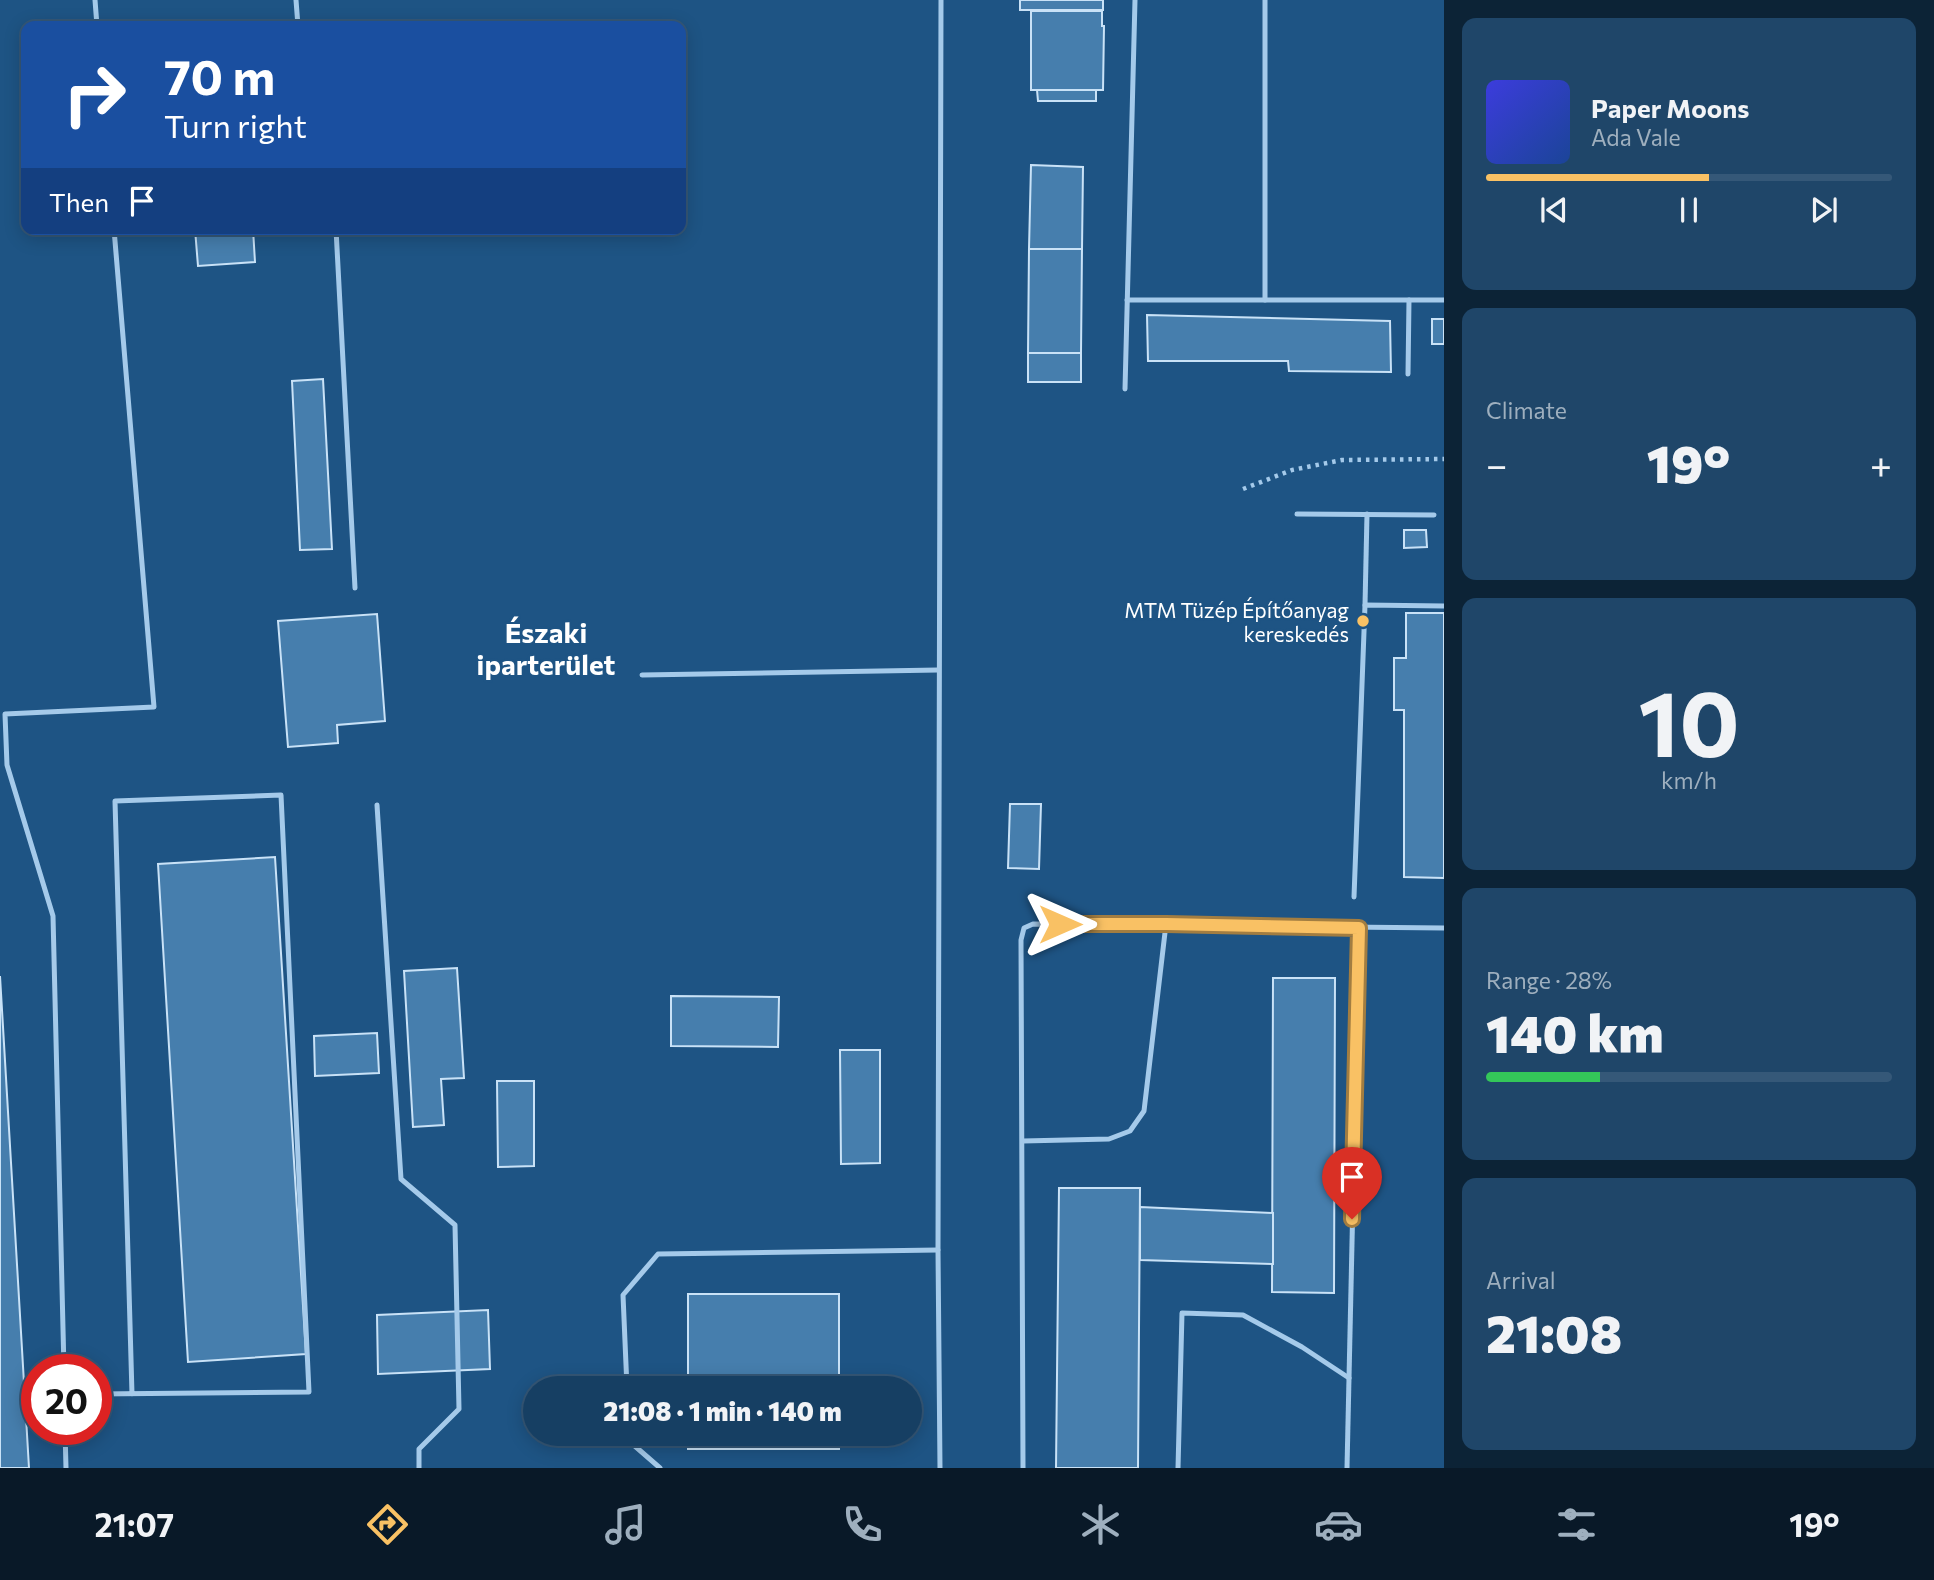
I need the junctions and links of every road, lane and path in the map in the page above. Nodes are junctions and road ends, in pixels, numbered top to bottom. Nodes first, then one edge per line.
1 (95, 0) edge
2 (296, 0) edge
3 (941, 0) edge
4 (1135, 0) edge
5 (1265, 0) edge
6 (97, 21) edge
7 (298, 21) edge
8 (115, 235) edge
9 (336, 235) edge
10 (1127, 300) junction
11 (1265, 300) junction
12 (1409, 300) junction
13 (1444, 300) edge
14 (1408, 374) dead end
15 (1125, 389) dead end
16 (1444, 459) edge
17 (1243, 489) dead end
18 (1297, 514) dead end
19 (1367, 514) junction
20 (1434, 515) dead end
21 (355, 588) dead end
22 (1365, 605) junction
23 (1444, 606) edge
24 (938, 670) junction
25 (642, 675) dead end
26 (377, 806) dead end
27 (1354, 897) dead end
28 (1166, 924) junction
29 (1359, 928) junction
30 (1444, 928) edge
31 (1023, 1141) junction
32 (938, 1250) junction
33 (64, 1354) edge
34 (626, 1376) edge
35 (1349, 1378) junction
36 (112, 1394) edge
37 (132, 1394) junction
38 (65, 1445) edge
39 (635, 1446) edge
40 (66, 1468) edge
41 (419, 1468) edge
42 (660, 1468) edge
43 (940, 1468) edge
44 (1024, 1468) edge
45 (1178, 1468) edge
46 (1347, 1468) edge

1 - 6 lane
2 - 7 lane
3 - 24 lane
4 - 10 lane
5 - 11 lane
8 - 33 lane
9 - 21 lane
10 - 11 lane
10 - 15 lane
11 - 12 lane
12 - 13 lane
12 - 14 lane
16 - 17 path
18 - 19 lane
19 - 20 lane
19 - 22 lane
22 - 23 lane
22 - 27 lane
24 - 25 lane
24 - 32 lane
26 - 41 lane
28 - 29 lane
28 - 31 lane
28 - 31 lane
29 - 30 lane
29 - 35 lane
31 - 44 lane
32 - 34 lane
32 - 43 lane
35 - 45 lane
35 - 46 lane
36 - 37 lane
37 - 37 lane
38 - 40 lane
39 - 42 lane

